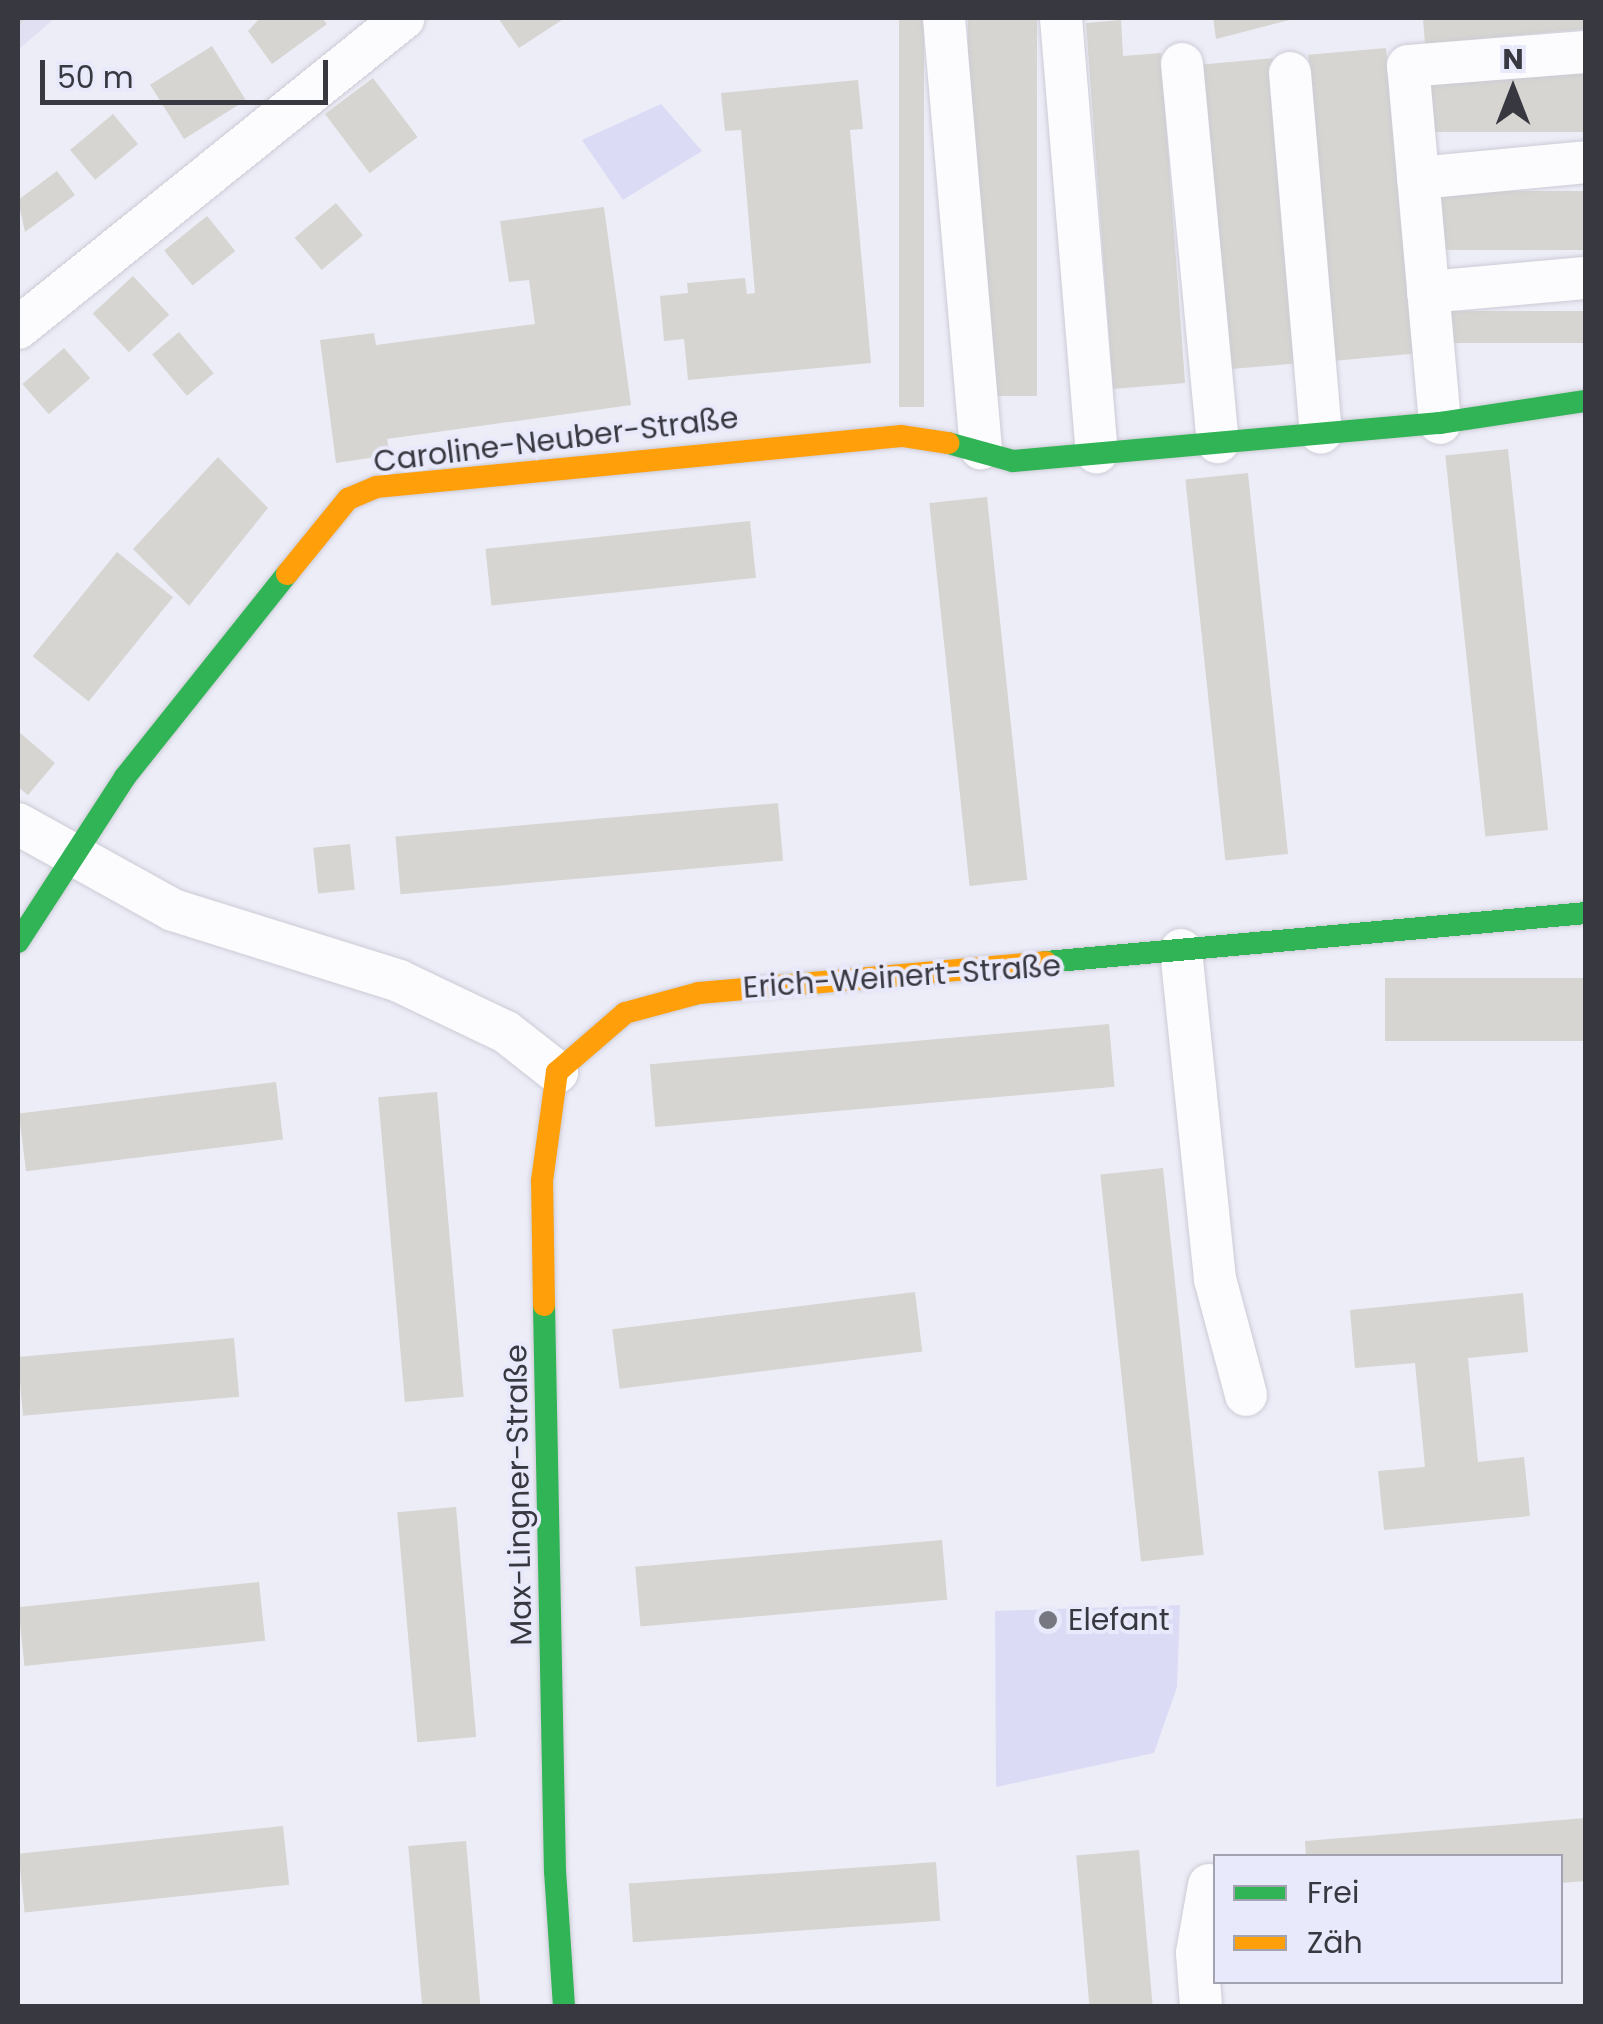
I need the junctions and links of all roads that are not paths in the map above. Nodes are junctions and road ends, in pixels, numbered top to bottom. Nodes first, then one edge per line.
1 (404, 18) edge
2 (944, 18) edge
3 (1061, 18) edge
4 (1586, 52) edge
5 (1182, 64) dead end
6 (1290, 73) dead end
7 (1586, 162) edge
8 (1418, 178) junction
9 (1586, 278) edge
10 (1428, 292) junction
11 (18, 328) edge
12 (1586, 400) edge
13 (1440, 422) junction
14 (1322, 433) junction
15 (1218, 442) junction
16 (1097, 453) junction
17 (997, 455) junction
18 (18, 824) edge
19 (76, 857) junction
20 (1586, 912) edge
21 (18, 942) edge
22 (1180, 950) junction
23 (557, 1072) junction
24 (1246, 1394) dead end
25 (1209, 1885) dead end
26 (564, 2006) edge
27 (1201, 2006) edge

1 - 11 street
2 - 17 street
3 - 16 street
4 - 8 street
5 - 15 street
6 - 14 street
7 - 8 street
8 - 10 street
9 - 10 street
10 - 13 street
12 - 13 street, Caroline-Neuber-Straße
13 - 14 street, Caroline-Neuber-Straße
14 - 15 street, Caroline-Neuber-Straße
15 - 16 street, Caroline-Neuber-Straße
16 - 17 street, Caroline-Neuber-Straße
17 - 19 street, Caroline-Neuber-Straße
18 - 19 street
19 - 21 street
19 - 23 street
20 - 22 street, Erich-Weinert-Straße
22 - 23 street, Erich-Weinert-Straße
22 - 24 street
23 - 26 street, Max-Lingner-Straße
25 - 27 street

